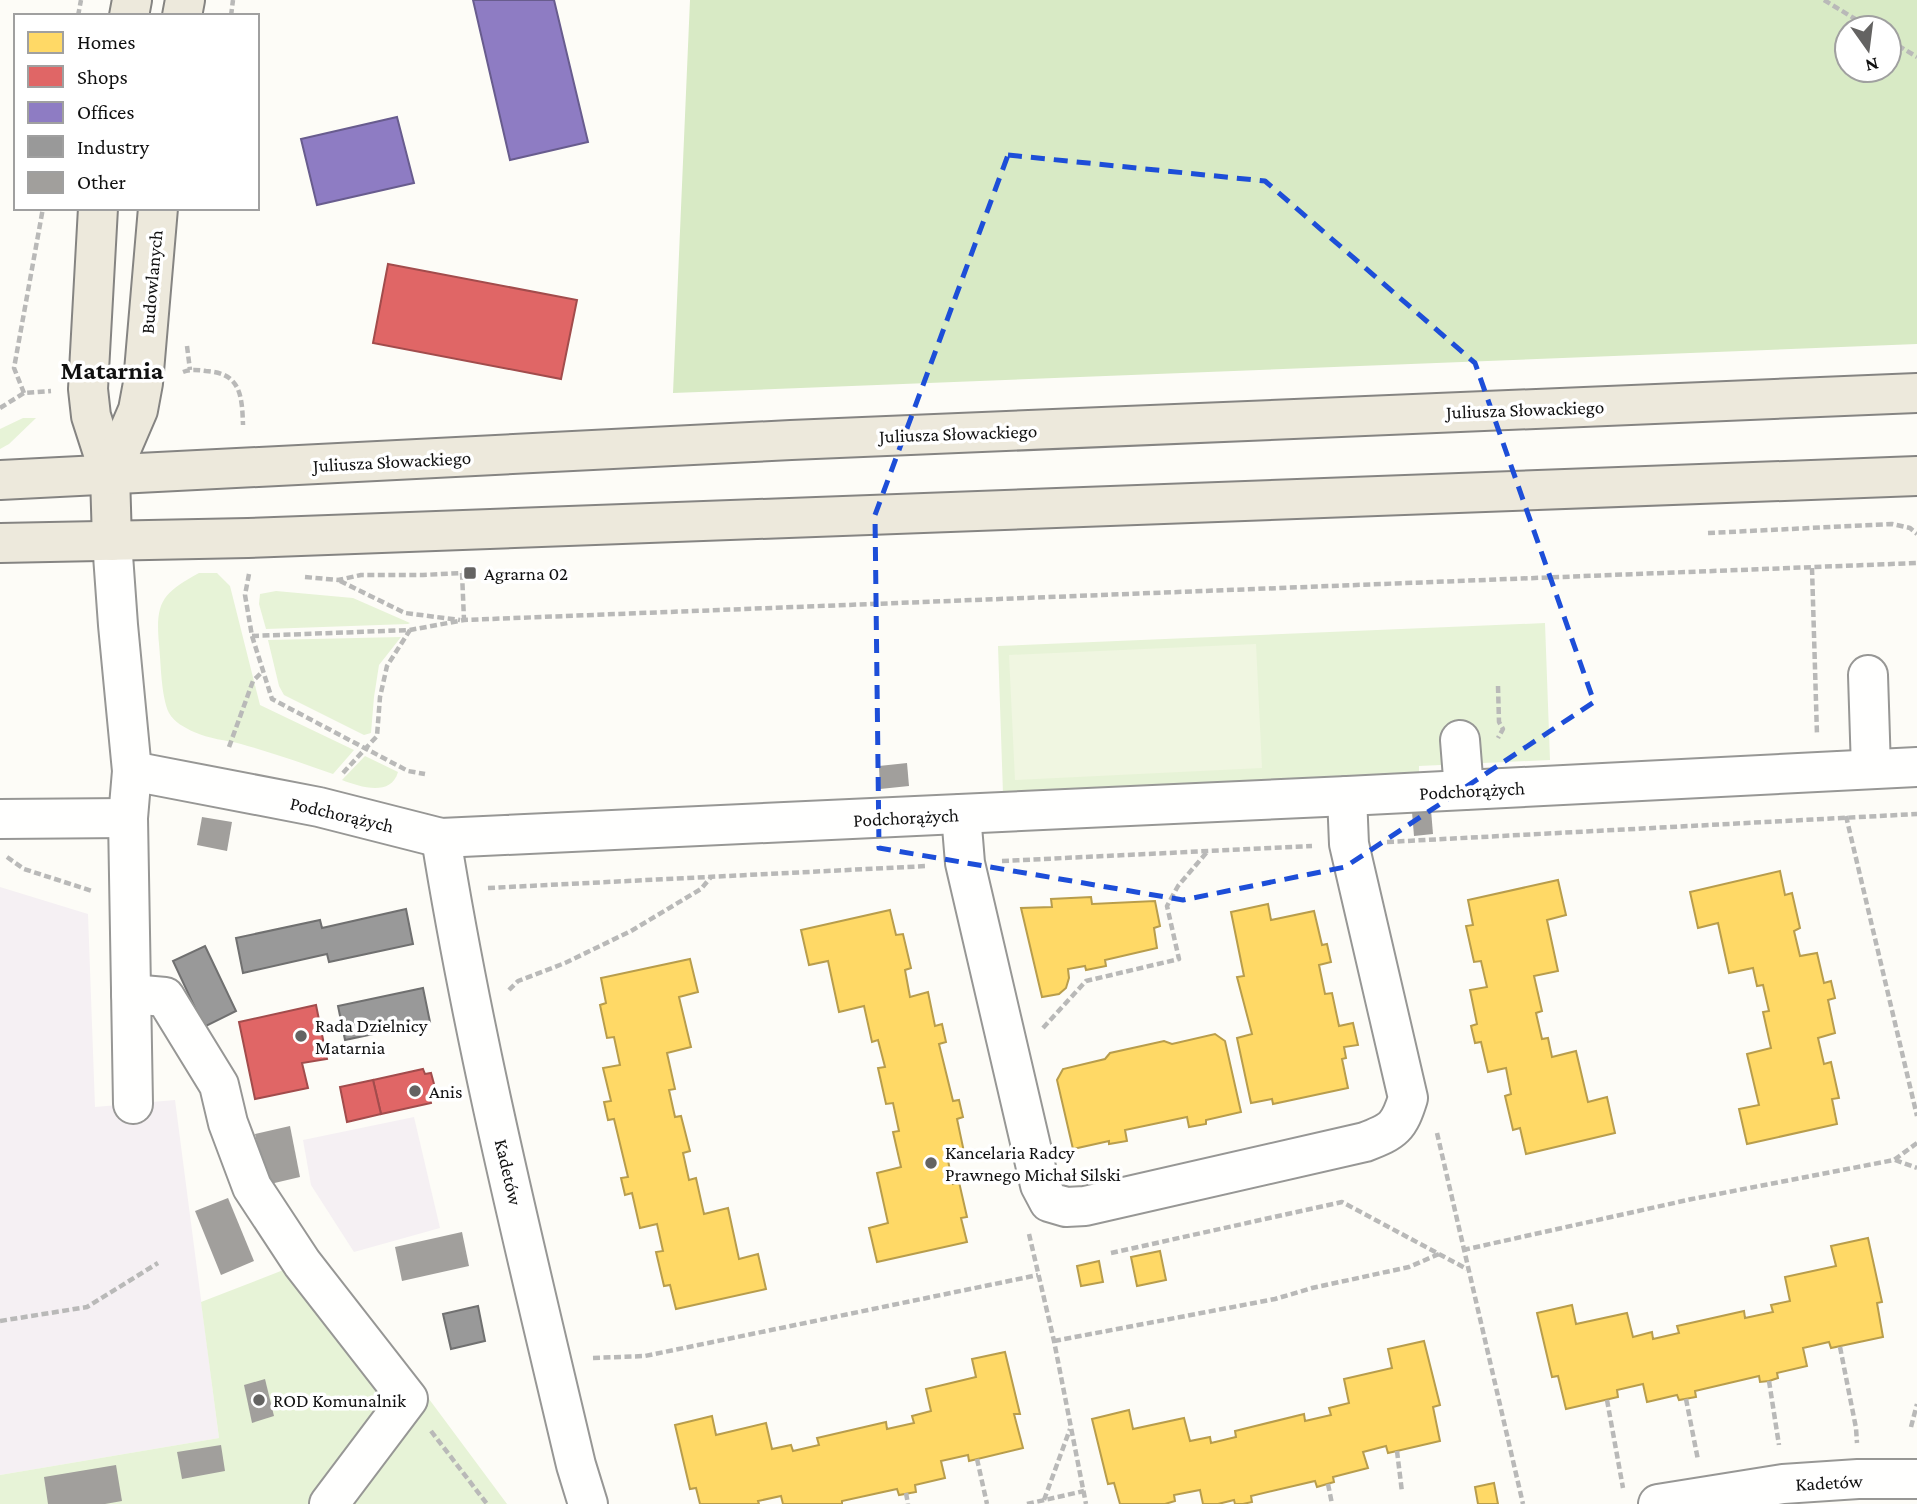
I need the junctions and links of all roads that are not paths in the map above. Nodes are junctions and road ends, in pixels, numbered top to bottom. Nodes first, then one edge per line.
1 (98, 210) edge
2 (158, 210) edge
3 (1917, 393) edge
4 (110, 475) junction
5 (1917, 476) edge
6 (0, 480) edge
7 (112, 541) junction
8 (0, 542) edge
9 (1868, 675) dead end
10 (1460, 740) dead end
11 (1917, 767) edge
12 (1844, 770) junction
13 (132, 771) junction
14 (1464, 790) junction
15 (1348, 796) junction
16 (961, 814) junction
17 (128, 818) junction
18 (0, 820) edge
19 (441, 838) junction
20 (131, 994) junction
21 (133, 1104) dead end
22 (1917, 1479) edge
23 (1641, 1498) edge
24 (329, 1504) edge
25 (588, 1504) edge

1 - 4 main road, Budowlanych
2 - 4 main road, Budowlanych
3 - 4 main road, Juliusza Słowackiego
4 - 6 main road, Juliusza Słowackiego
4 - 7 main road, Budowlanych
5 - 7 main road
7 - 8 main road
7 - 13 street
9 - 12 street
10 - 14 street
11 - 12 street, Podchorążych
12 - 14 street, Podchorążych
13 - 17 street
13 - 19 street, Podchorążych
14 - 15 street, Podchorążych
15 - 16 street, Podchorążych
15 - 16 street
16 - 19 street, Podchorążych
17 - 18 street
17 - 20 street
19 - 25 street, Kadetów
20 - 21 street
20 - 24 street
22 - 23 street, Kadetów

